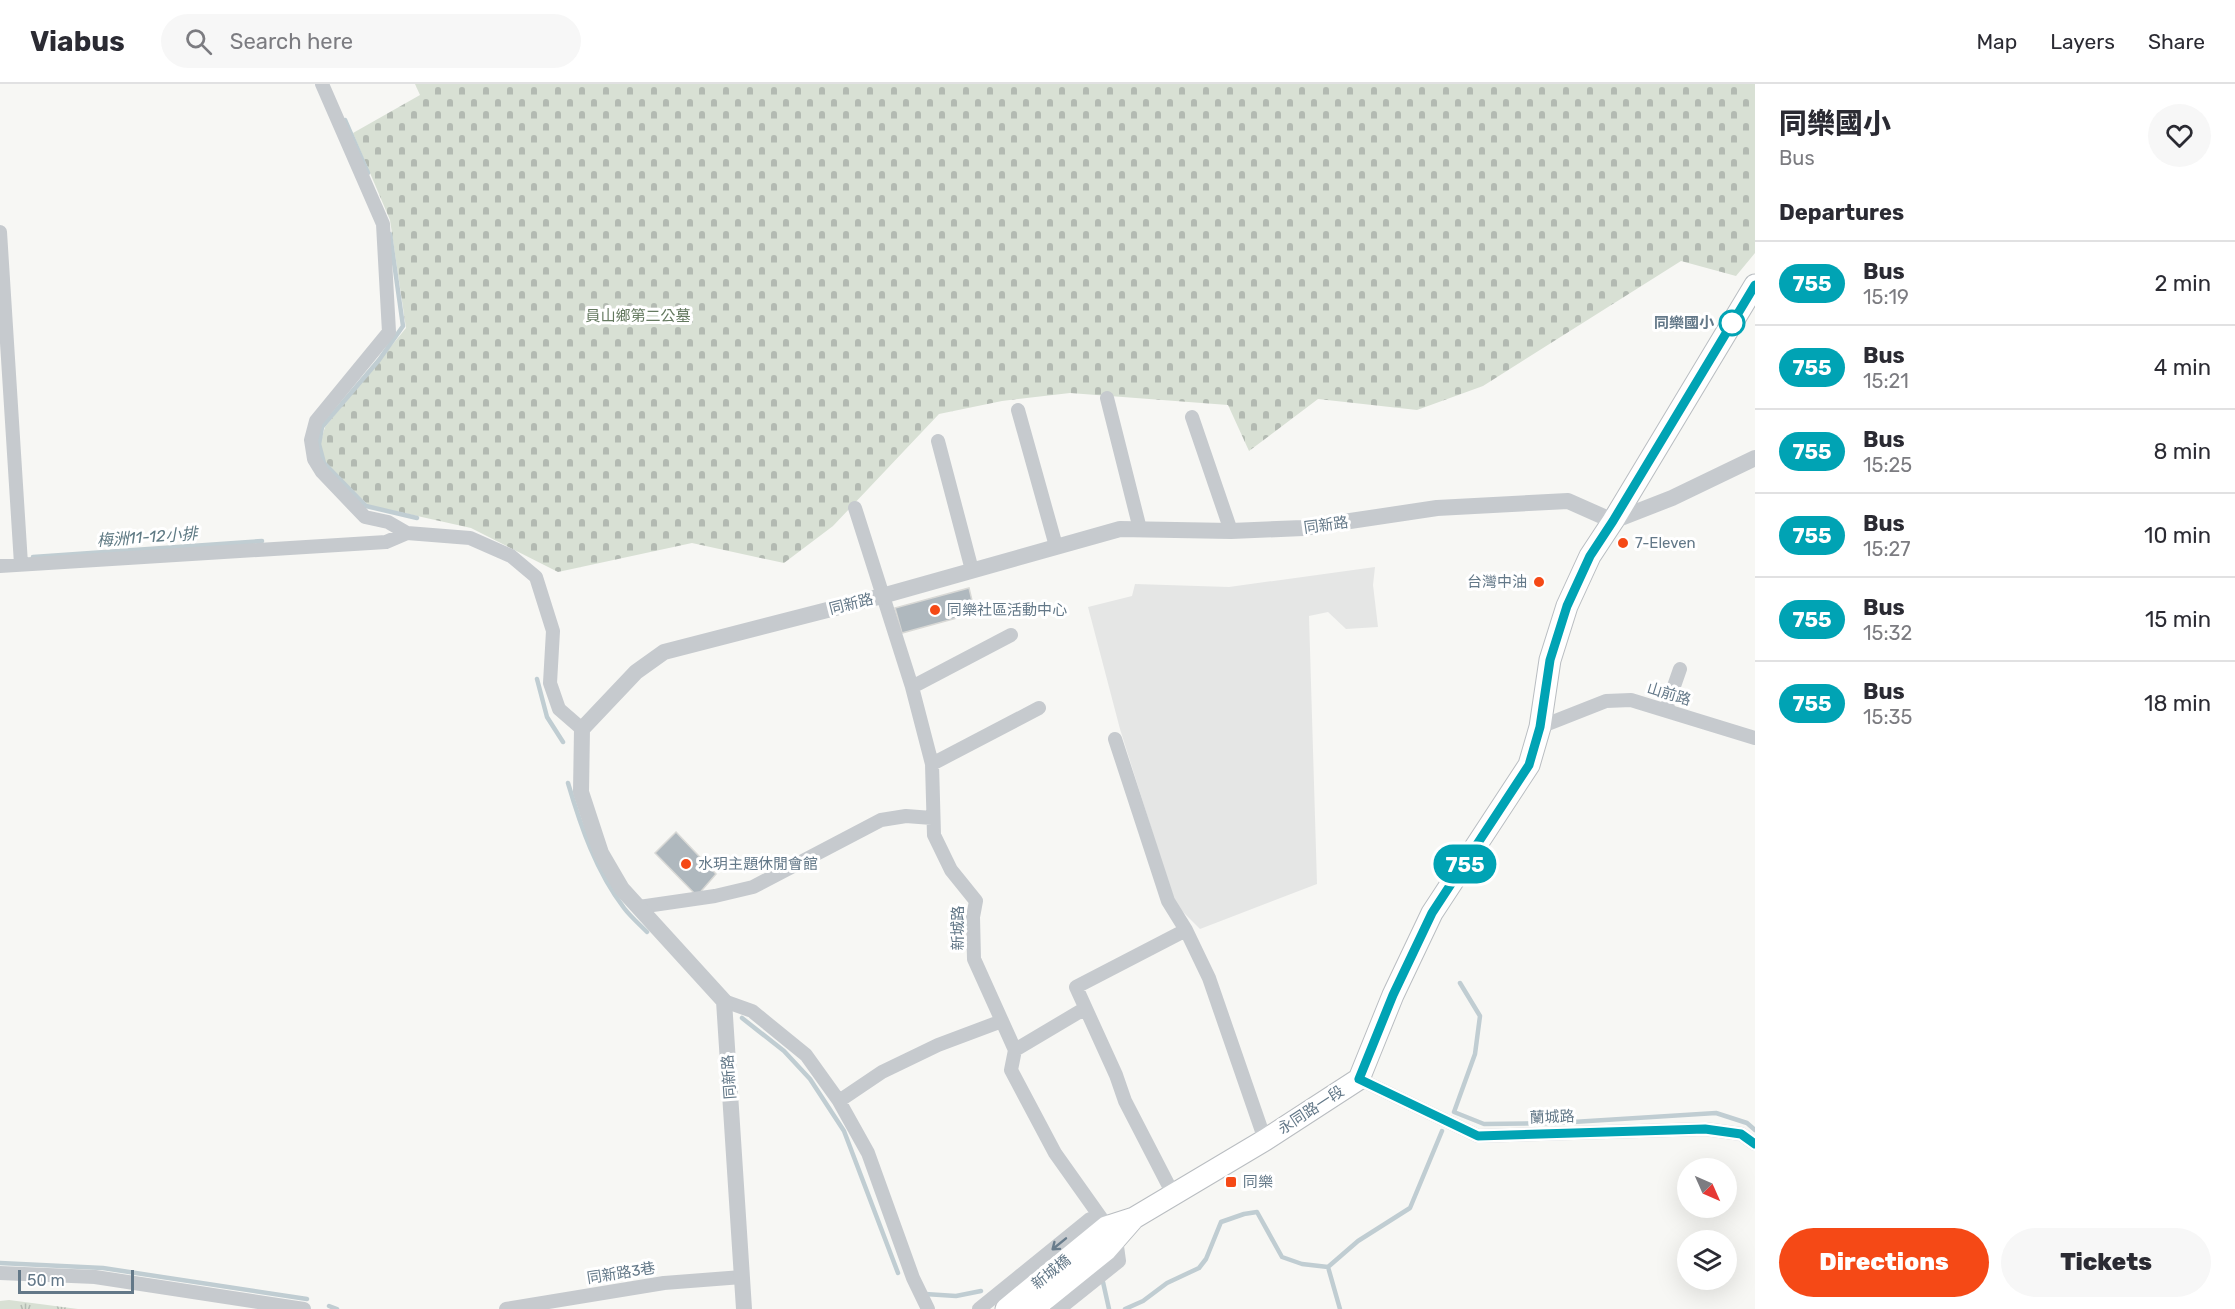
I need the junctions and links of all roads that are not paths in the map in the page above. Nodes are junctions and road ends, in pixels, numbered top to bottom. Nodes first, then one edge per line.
1 (322, 84) edge
2 (0, 232) edge
3 (1755, 285) edge
4 (1107, 398) dead end
5 (1018, 410) dead end
6 (1192, 417) dead end
7 (938, 441) dead end
8 (1755, 458) edge
9 (855, 508) dead end
10 (1613, 521) junction
11 (1140, 529) junction
12 (1231, 531) junction
13 (407, 534) junction
14 (1056, 546) junction
15 (21, 564) junction
16 (0, 566) edge
17 (972, 570) junction
18 (882, 596) junction
19 (1011, 635) dead end
20 (1680, 669) dead end
21 (912, 687) junction
22 (1039, 708) dead end
23 (1666, 709) junction
24 (1540, 727) junction
25 (582, 729) junction
26 (1755, 738) edge
27 (1115, 739) dead end
28 (932, 764) junction
29 (932, 818) junction
30 (639, 907) junction
31 (1186, 930) junction
32 (724, 1001) junction
33 (1084, 1009) junction
34 (1002, 1021) junction
35 (1015, 1050) junction
36 (1359, 1079) junction
37 (839, 1101) junction
38 (1265, 1140) junction
39 (1755, 1144) edge
40 (1173, 1194) junction
41 (1106, 1238) junction
42 (0, 1273) edge
43 (742, 1277) junction
44 (304, 1309) edge
45 (506, 1309) edge
46 (744, 1309) edge
47 (928, 1309) edge
48 (979, 1309) edge
49 (1006, 1309) edge
50 (1033, 1309) edge
51 (1059, 1309) edge

1 - 13 street
2 - 15 street
3 - 10 main road, 永同路一段
4 - 11 street
5 - 14 street
6 - 12 street
7 - 17 street
8 - 10 street
9 - 18 street, 新城路
10 - 12 street, 同新路
10 - 24 main road, 永同路一段
11 - 12 street, 同新路
11 - 14 street, 同新路
13 - 15 street
13 - 25 street
14 - 17 street, 同新路
15 - 16 street
17 - 18 street, 同新路
18 - 21 street, 新城路
18 - 25 street, 同新路
19 - 21 street
20 - 23 street
21 - 28 street, 新城路
22 - 28 street
23 - 24 street, 山前路
23 - 26 street, 山前路
24 - 36 main road, 永同路一段
25 - 30 street
27 - 31 street
28 - 29 street, 新城路
29 - 30 street
29 - 34 street, 新城路
30 - 32 street
31 - 33 street
31 - 38 street
32 - 37 street
32 - 43 street, 同新路
33 - 35 street
33 - 40 street
34 - 35 street, 新城路
34 - 37 street
35 - 41 street, 新城路
36 - 38 main road, 永同路一段
36 - 39 street, 蘭城路
37 - 47 street
38 - 40 main road, 永同路一段
40 - 41 main road, 永同路一段
41 -> 48 street
41 - 49 main road, 新城橋
41 - 50 main road, 新城橋
41 - 51 street
42 - 44 street
43 - 45 street, 同新路3巷
43 - 46 street, 同新路

